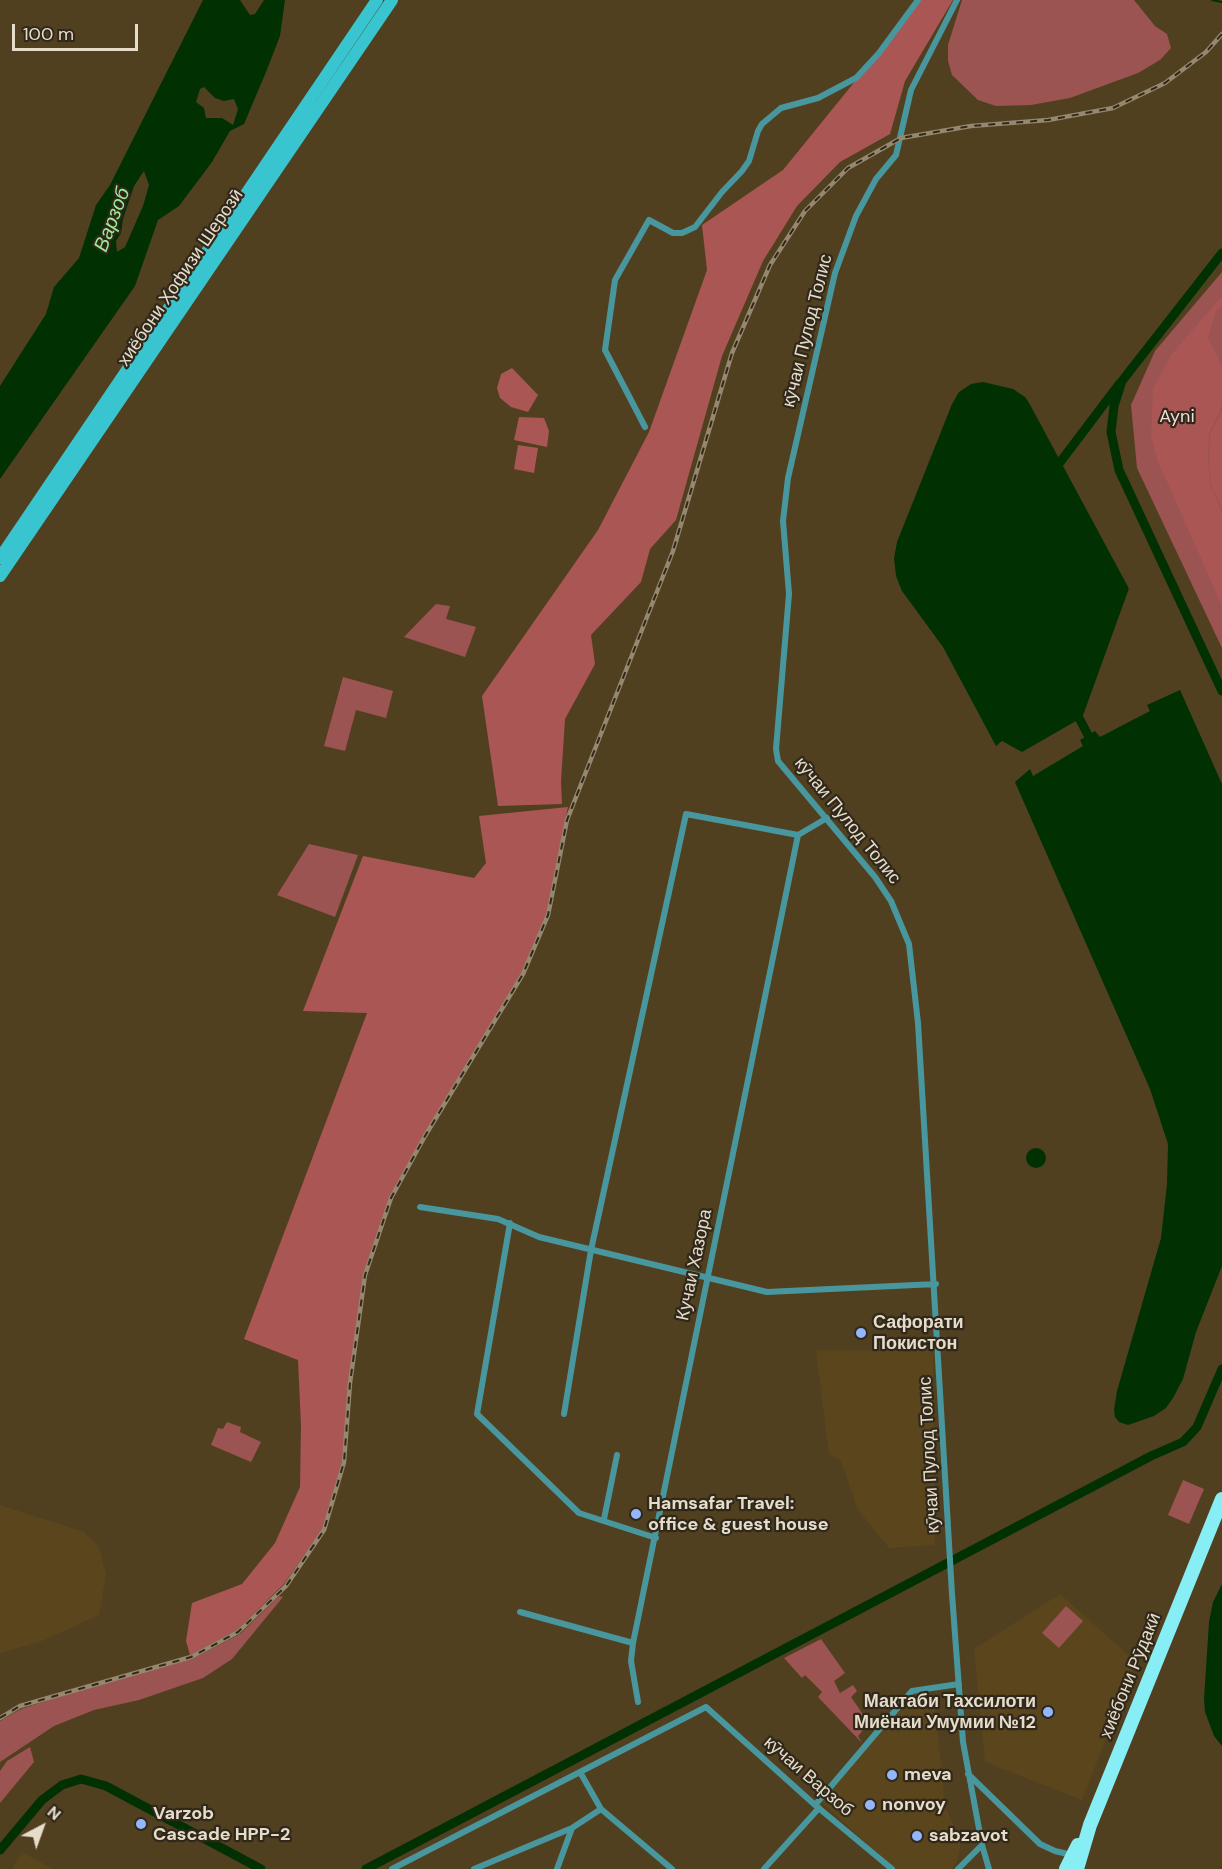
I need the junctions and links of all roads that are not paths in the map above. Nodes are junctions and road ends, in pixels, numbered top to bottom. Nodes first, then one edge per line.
1 (377, 0) edge
2 (392, 0) edge
3 (918, 0) edge
4 (957, 0) edge
5 (645, 427) dead end
6 (0, 558) edge
7 (0, 576) edge
8 (827, 818) junction
9 (798, 835) junction
10 (420, 1207) dead end
11 (510, 1222) junction
12 (591, 1250) junction
13 (706, 1278) junction
14 (936, 1284) junction
15 (564, 1414) dead end
16 (617, 1455) dead end
17 (1222, 1499) edge
18 (604, 1519) junction
19 (656, 1538) junction
20 (520, 1612) dead end
21 (633, 1643) junction
22 (959, 1684) junction
23 (638, 1702) dead end
24 (580, 1772) junction
25 (968, 1773) junction
26 (817, 1806) junction
27 (601, 1809) junction
28 (572, 1828) junction
29 (982, 1845) junction
30 (1077, 1861) edge
31 (663, 1862) junction
32 (392, 1869) edge
33 (474, 1869) edge
34 (556, 1869) edge
35 (658, 1869) edge
36 (672, 1869) edge
37 (764, 1869) edge
38 (892, 1869) edge
39 (958, 1869) edge
40 (989, 1869) edge
41 (1066, 1869) edge

1 - 6 main road, хиёбони Ҳофизи Шерозӣ
2 - 7 main road, хиёбони Ҳофизи Шерозӣ
3 - 5 street
4 - 8 street, кӯчаи Пулод Толис
8 - 9 street
8 - 14 street, кӯчаи Пулод Толис
9 - 12 street
9 - 13 street, Кучаи Хазора
10 - 11 street
11 - 12 street
11 - 18 street
12 - 13 street
12 - 15 street
13 - 14 street
13 - 19 street, Кучаи Хазора
14 - 22 street, кӯчаи Пулод Толис
16 - 18 street
17 - 30 highway, хиёбони Рӯдакӣ
18 - 19 street
19 - 21 street, Кучаи Хазора
20 - 21 street
21 - 23 street, Кучаи Хазора
22 - 25 street, кӯчаи Пулод Толис
22 - 26 street
24 - 26 street, кӯчаи Варзоб
24 - 27 street
24 - 32 street
25 - 29 street, кӯчаи Пулод Толис
25 - 30 street
26 - 37 street
26 - 38 street, кӯчаи Варзоб
27 - 28 street
27 - 31 street
28 - 33 street
28 - 34 street
29 - 39 street
29 - 40 street, кӯчаи Пулод Толис
30 - 41 highway, хиёбони Рӯдакӣ
31 - 35 street
31 - 36 street

